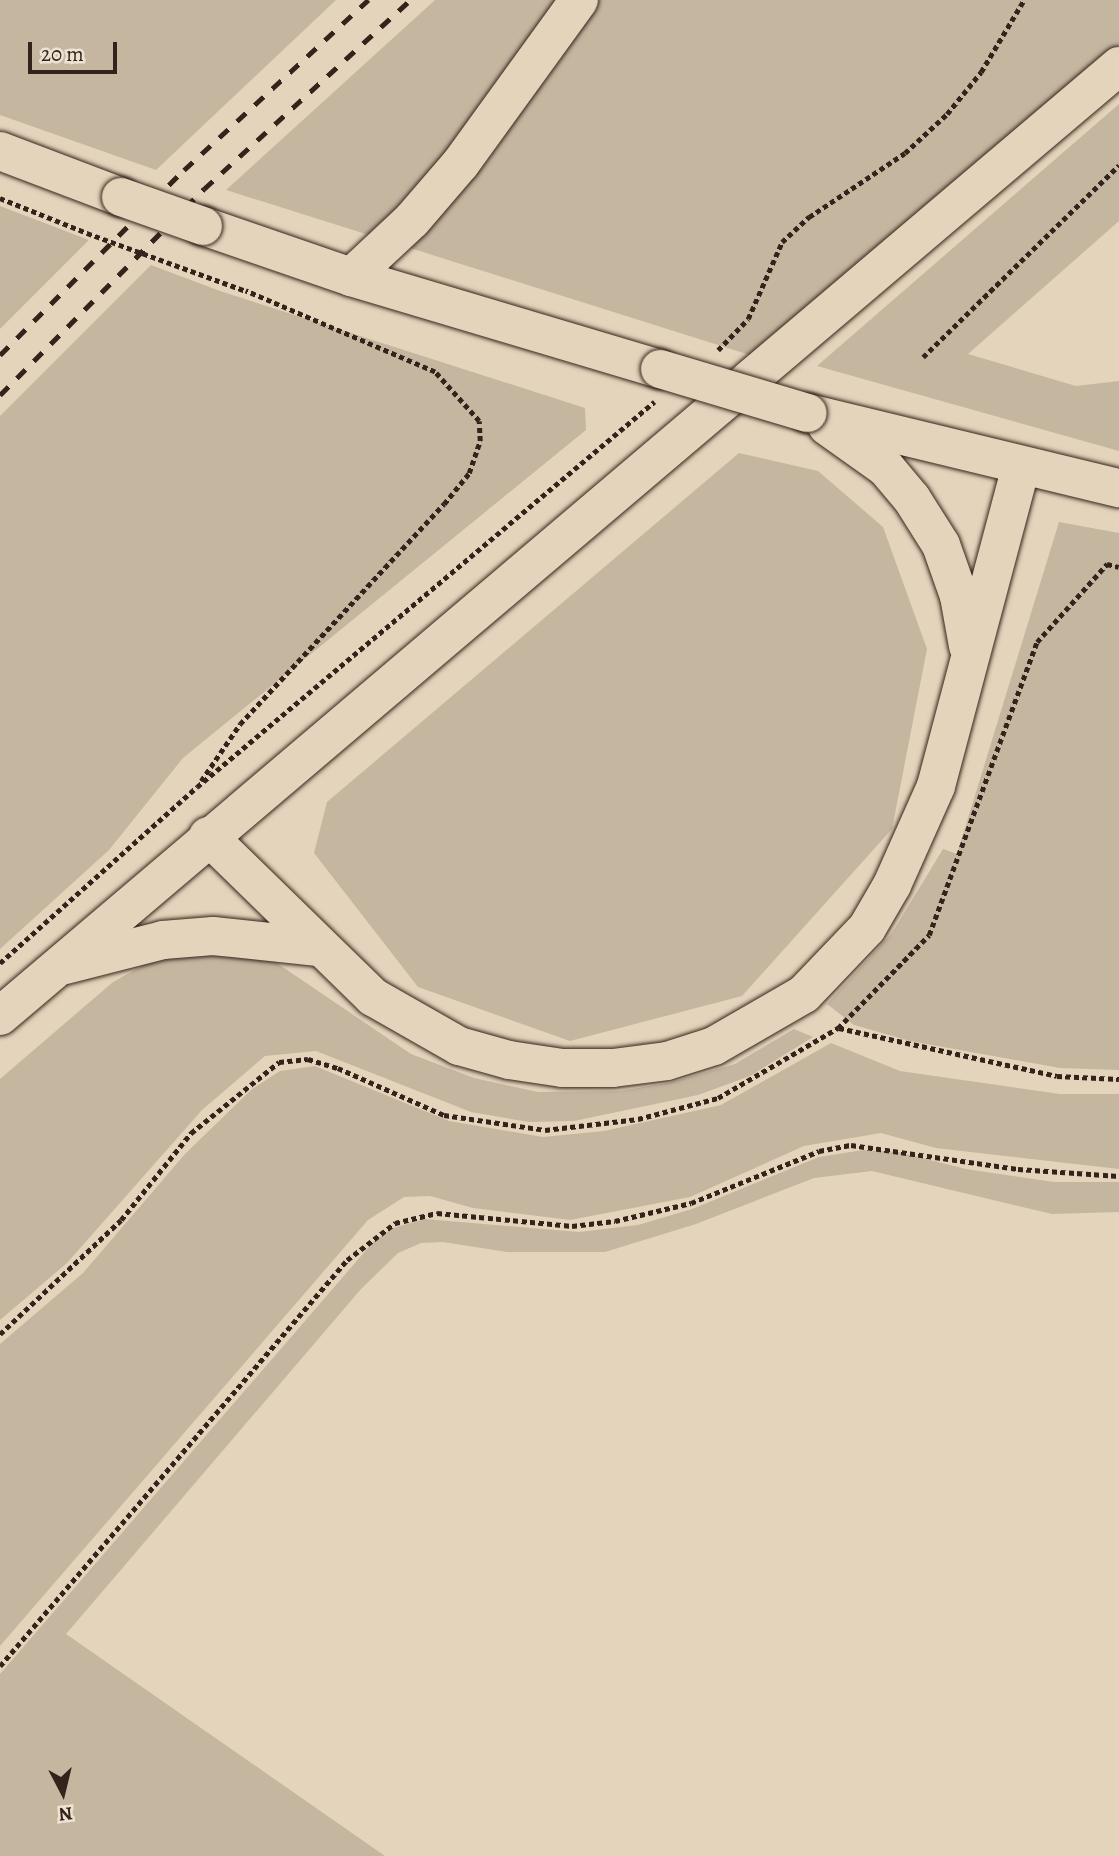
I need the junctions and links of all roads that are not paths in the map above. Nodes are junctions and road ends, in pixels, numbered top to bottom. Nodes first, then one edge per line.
1 (579, 0) edge
2 (1119, 66) edge
3 (0, 151) edge
4 (351, 277) junction
5 (808, 412) junction
6 (1021, 467) junction
7 (1119, 488) edge
8 (969, 653) junction
9 (208, 836) junction
10 (318, 947) junction
11 (53, 968) junction
12 (0, 1016) edge

1 - 4 main road
2 - 9 main road
3 - 4 main road, bridge
4 - 5 main road, bridge
5 - 6 main road
5 - 8 main road
6 - 7 main road
6 - 8 main road
8 - 10 main road
9 - 10 main road
9 - 11 main road
10 - 11 main road
11 - 12 main road

